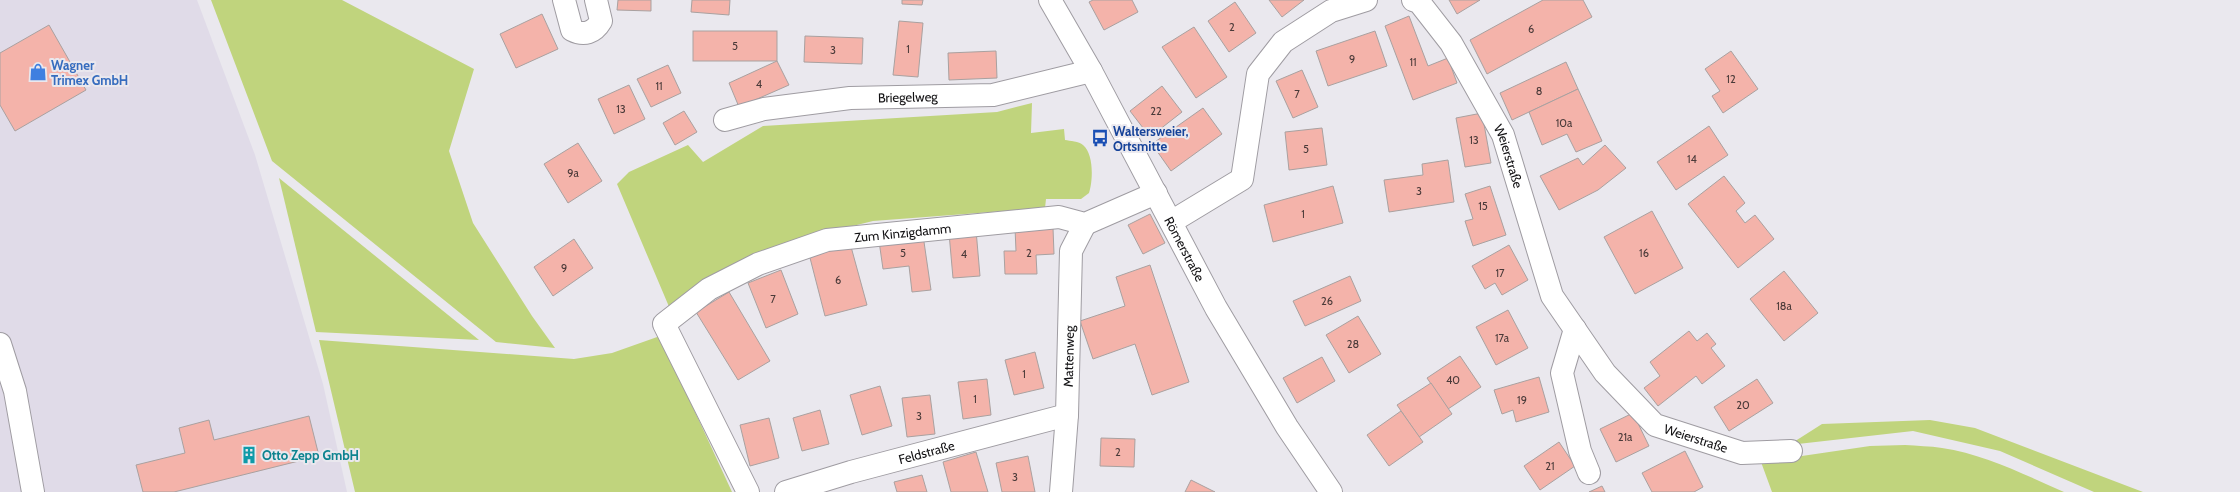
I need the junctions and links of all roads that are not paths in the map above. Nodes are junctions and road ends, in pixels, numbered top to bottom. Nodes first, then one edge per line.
1 (564, 0) edge
2 (596, 0) edge
3 (1050, 0) edge
4 (1413, 0) edge
5 (1361, 1) edge
6 (1090, 71) junction
7 (725, 120) dead end
8 (1156, 193) junction
9 (1171, 222) junction
10 (1085, 224) junction
11 (1575, 329) junction
12 (0, 344) edge
13 (1067, 415) junction
14 (1791, 451) dead end
15 (1589, 472) dead end
16 (33, 492) edge
17 (748, 492) edge
18 (786, 492) edge
19 (1061, 492) edge
20 (1331, 492) edge

1 - 2 street
3 - 6 street, Römerstraße
4 - 11 street, Weierstraße
5 - 9 street
6 - 7 street, Briegelweg
6 - 8 street, Römerstraße
8 - 9 street, Römerstraße
8 - 10 street
9 - 20 street, Römerstraße
10 - 13 street, Mattenweg
10 - 17 street, Zum Kinzigdamm
11 - 14 street, Weierstraße
11 - 15 street
12 - 16 street
13 - 18 street, Feldstraße
13 - 19 street, Mattenweg

